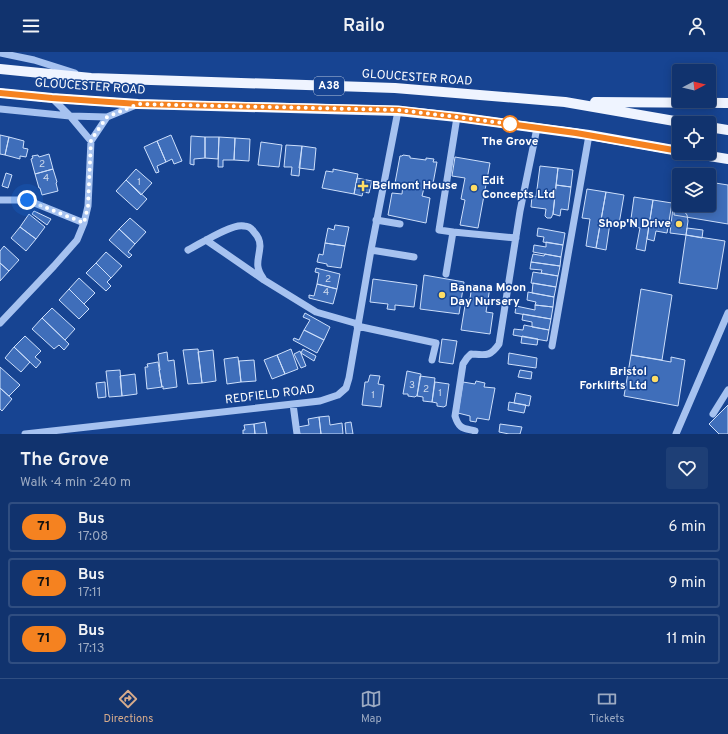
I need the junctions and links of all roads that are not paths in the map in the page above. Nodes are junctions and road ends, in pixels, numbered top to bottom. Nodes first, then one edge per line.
1 (0, 54) edge
2 (0, 69) edge
3 (91, 78) junction
4 (0, 92) edge
5 (52, 98) junction
6 (565, 102) junction
7 (728, 103) edge
8 (138, 104) junction
9 (0, 109) edge
10 (398, 110) junction
11 (70, 116) junction
12 (107, 117) junction
13 (457, 117) junction
14 (672, 121) edge
15 (537, 128) junction
16 (716, 128) edge
17 (728, 130) edge
18 (589, 135) junction
19 (91, 140) junction
20 (672, 150) edge
21 (716, 158) edge
22 (728, 160) edge
23 (0, 200) edge
24 (376, 220) junction
25 (84, 223) junction
26 (400, 224) dead end
27 (453, 232) junction
28 (516, 238) junction
29 (206, 240) junction
30 (188, 250) dead end
31 (371, 250) junction
32 (414, 257) dead end
33 (446, 274) dead end
34 (264, 280) junction
35 (728, 314) edge
36 (0, 323) edge
37 (358, 325) junction
38 (552, 346) dead end
39 (432, 360) dead end
40 (728, 390) edge
41 (293, 404) junction
42 (713, 414) dead end
43 (475, 431) dead end
44 (25, 434) edge
45 (34, 434) edge
46 (297, 434) edge
47 (676, 434) edge

1 - 3 street
2 - 3 main road, GLOUCESTER ROAD / A38
3 - 6 main road, GLOUCESTER ROAD / A38
4 - 5 main road, GLOUCESTER ROAD / A38
5 - 8 main road, GLOUCESTER ROAD / A38
5 - 11 street
6 - 7 main road
6 - 14 main road, GLOUCESTER ROAD / A38
8 - 10 main road, GLOUCESTER ROAD / A38
8 - 12 street
9 - 11 street
10 - 13 main road, GLOUCESTER ROAD / A38
10 - 24 street, REDFIELD ROAD
11 - 12 street
11 - 19 street
12 - 19 street
13 - 15 main road, GLOUCESTER ROAD / A38
13 - 27 street
15 - 18 main road, GLOUCESTER ROAD / A38
15 - 28 street
16 - 17 main road
18 - 20 main road, GLOUCESTER ROAD / A38
18 - 38 street
19 - 25 street
21 - 22 main road
23 - 25 street
24 - 26 street
24 - 31 street, REDFIELD ROAD
25 - 36 street
27 - 28 street
27 - 33 street
28 - 43 street
29 - 30 street
29 - 34 street
29 - 34 street
31 - 32 street
31 - 37 street, REDFIELD ROAD
34 - 37 street
35 - 47 street
37 - 39 street
37 - 41 street, REDFIELD ROAD
40 - 42 street
41 - 45 street, REDFIELD ROAD
41 - 46 street
44 - 45 street, REDFIELD ROAD

